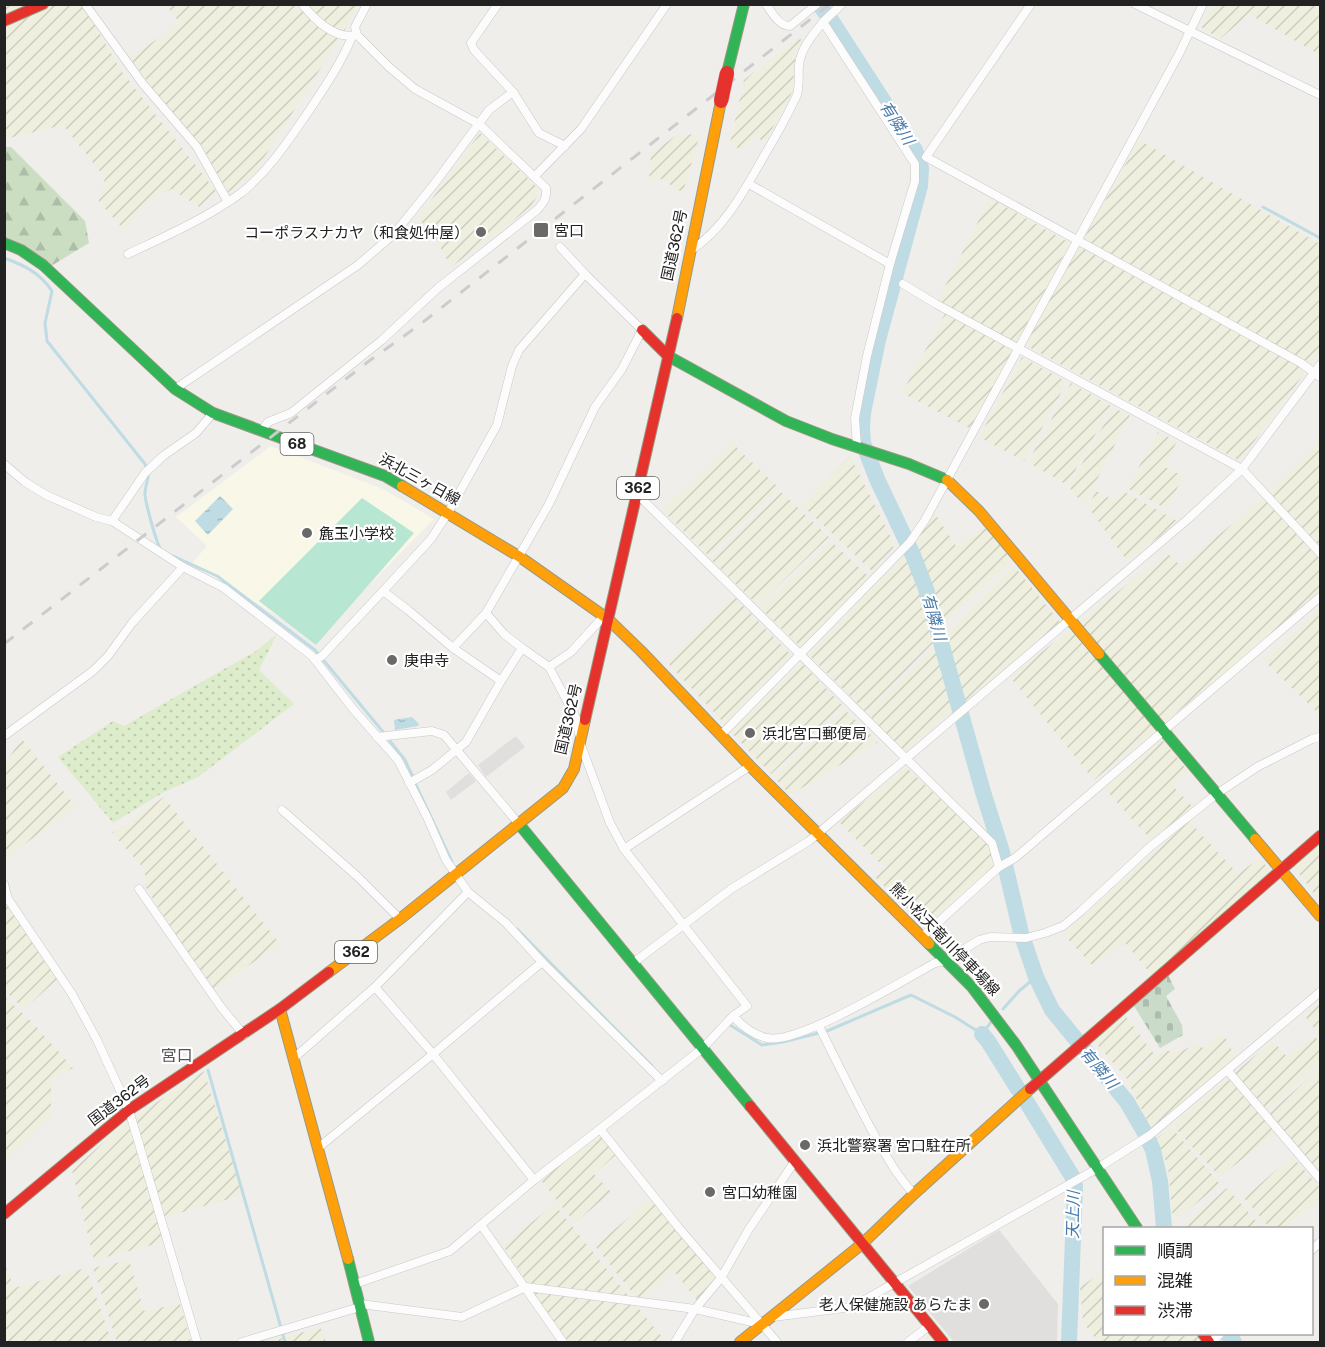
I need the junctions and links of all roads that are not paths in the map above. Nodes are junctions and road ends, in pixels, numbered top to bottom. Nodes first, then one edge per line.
1 (43, 4) edge
2 (85, 4) edge
3 (302, 4) edge
4 (367, 4) edge
5 (498, 4) edge
6 (667, 4) edge
7 (744, 4) edge
8 (766, 4) edge
9 (842, 4) edge
10 (1031, 4) edge
11 (1135, 4) edge
12 (1203, 4) edge
13 (815, 6) edge
14 (4, 21) edge
15 (823, 22) junction
16 (1190, 31) junction
17 (355, 36) junction
18 (513, 92) junction
19 (1320, 95) edge
20 (479, 124) junction
21 (566, 146) junction
22 (925, 159) junction
23 (915, 164) junction
24 (534, 177) junction
25 (748, 184) junction
26 (228, 202) junction
27 (1077, 240) junction
28 (4, 243) edge
29 (560, 247) dead end
30 (690, 251) junction
31 (128, 254) dead end
32 (891, 264) junction
33 (585, 274) junction
34 (903, 284) dead end
35 (642, 330) junction
36 (1019, 347) junction
37 (668, 356) junction
38 (1319, 371) edge
39 (175, 389) junction
40 (213, 413) junction
41 (261, 430) junction
42 (861, 448) junction
43 (4, 464) edge
44 (1242, 469) junction
45 (946, 479) junction
46 (637, 494) junction
47 (448, 513) junction
48 (112, 521) junction
49 (1320, 553) edge
50 (520, 557) junction
51 (183, 567) junction
52 (383, 591) junction
53 (1320, 597) edge
54 (486, 613) junction
55 (606, 618) junction
56 (1070, 620) junction
57 (453, 648) junction
58 (522, 648) junction
59 (801, 654) junction
60 (318, 658) junction
61 (549, 667) junction
62 (501, 681) junction
63 (1163, 730) junction
64 (721, 735) junction
65 (4, 736) edge
66 (378, 737) junction
67 (1320, 737) edge
68 (580, 743) junction
69 (458, 750) junction
70 (907, 758) junction
71 (750, 766) junction
72 (409, 783) junction
73 (1218, 793) junction
74 (282, 810) dead end
75 (519, 824) junction
76 (818, 833) junction
77 (1320, 836) edge
78 (624, 849) junction
79 (999, 867) junction
80 (1282, 869) junction
81 (455, 875) junction
82 (4, 884) edge
83 (139, 888) dead end
84 (468, 892) junction
85 (6, 900) edge
86 (1320, 916) edge
87 (400, 919) junction
88 (683, 923) junction
89 (922, 937) junction
90 (945, 961) junction
91 (542, 962) junction
92 (633, 963) junction
93 (375, 987) junction
94 (1320, 992) edge
95 (280, 1010) junction
96 (733, 1016) junction
97 (819, 1026) junction
98 (244, 1035) junction
99 (702, 1048) junction
100 (433, 1054) junction
101 (294, 1058) junction
102 (1228, 1071) junction
103 (1040, 1080) junction
104 (662, 1081) junction
105 (129, 1110) junction
106 (600, 1129) junction
107 (318, 1148) junction
108 (795, 1161) junction
109 (1098, 1168) junction
110 (1320, 1179) edge
111 (534, 1180) junction
112 (914, 1194) junction
113 (4, 1214) edge
114 (481, 1225) junction
115 (1136, 1227) edge
116 (862, 1244) junction
117 (721, 1278) junction
118 (355, 1284) junction
119 (895, 1284) junction
120 (526, 1287) junction
121 (360, 1306) junction
122 (695, 1309) junction
123 (767, 1320) junction
124 (929, 1326) junction
125 (197, 1342) edge
126 (242, 1342) edge
127 (369, 1342) edge
128 (563, 1342) edge
129 (675, 1342) edge
130 (740, 1342) edge
131 (777, 1342) edge
132 (908, 1342) edge
133 (943, 1342) edge

1 - 14 main road
2 - 26 street
3 - 17 street
4 - 17 street
5 - 18 street
6 - 21 street
7 - 30 main road, 国道362号 / 362, bridge
8 - 13 street
9 - 15 street
10 - 22 street
11 - 16 street
12 - 16 street
15 - 23 street
15 - 25 street
16 - 19 street
16 - 27 street
17 - 20 street
17 - 26 street
18 - 20 street
18 - 21 street
20 - 24 street
20 - 39 street
21 - 24 street
22 - 23 street
22 - 27 street
23 - 32 street
24 - 41 street
25 - 30 street
25 - 32 street
26 - 31 street
27 - 36 street
27 - 38 street
28 - 39 main road, 浜北三ヶ日線 / 68
29 - 33 street
30 - 37 main road, 国道362号 / 362
32 - 42 street
33 - 35 street
33 - 47 street
34 - 36 street
35 - 37 main road
35 - 50 street
36 - 44 street
36 - 45 street
37 - 42 main road
37 - 46 main road, 国道362号 / 362
38 - 44 street
39 - 40 main road, 浜北三ヶ日線 / 68
40 - 41 main road, 浜北三ヶ日線 / 68
40 - 48 street
41 - 47 main road, 浜北三ヶ日線 / 68
42 - 45 main road
43 - 48 street
44 - 49 street
44 - 56 street
45 - 56 main road
45 - 59 street
46 - 55 main road, 国道362号 / 362
46 - 59 street
47 - 50 main road, 浜北三ヶ日線 / 68
47 - 52 street
48 - 51 street
50 - 54 street
50 - 55 main road, 浜北三ヶ日線 / 68
51 - 60 street
51 - 65 street
52 - 57 street
52 - 60 street
53 - 63 street
54 - 57 street
54 - 58 street
55 - 61 street
55 - 64 main road, 熊小松天竜川停車場線
55 - 68 main road, 国道362号 / 362
56 - 63 main road
56 - 70 street
57 - 62 street
58 - 61 street
58 - 62 street
59 - 64 street
59 - 70 street
60 - 66 street
61 - 68 street
62 - 69 street
63 - 73 main road
63 - 79 street
64 - 71 main road, 熊小松天竜川停車場線
66 - 69 street
66 - 72 street
67 - 73 street
68 - 75 main road, 国道362号 / 362
68 - 78 street
69 - 72 street
69 - 75 street
70 - 76 street
70 - 79 street
71 - 76 main road, 熊小松天竜川停車場線
71 - 78 street
72 - 81 street
73 - 80 main road
73 - 90 street
74 - 87 street
75 - 81 main road, 国道362号 / 362
75 - 92 main road
76 - 88 street
76 - 89 main road, 熊小松天竜川停車場線
77 - 80 main road
78 - 88 street
79 - 89 street
80 - 86 main road
80 - 103 main road
81 - 84 street
81 - 87 main road, 国道362号 / 362
82 - 85 street
83 - 98 street
84 - 91 street
84 - 93 street
85 - 105 street
87 - 95 main road, 国道362号 / 362
88 - 92 street
88 - 96 street
89 - 90 main road, 熊小松天竜川停車場線
90 - 97 street
90 - 103 main road, 熊小松天竜川停車場線
91 - 100 street
91 - 104 street
92 - 99 main road
93 - 100 street
93 - 101 street
94 - 102 street
95 - 98 main road, 国道362号 / 362
95 - 101 main road
96 - 97 street
96 - 99 street
97 - 112 street
98 - 105 main road, 国道362号 / 362
99 - 104 street
99 - 108 main road
100 - 107 street
100 - 111 street
101 - 107 main road
102 - 109 street
102 - 110 street
103 - 109 main road, 熊小松天竜川停車場線
103 - 112 main road
104 - 106 street
105 - 113 main road, 国道362号 / 362
105 - 125 street
106 - 111 street
106 - 117 street
107 - 118 main road
108 - 116 main road
108 - 117 street
109 - 115 main road, 熊小松天竜川停車場線
109 - 119 street
111 - 114 street
112 - 116 main road
114 - 118 street
114 - 120 street
116 - 119 main road
116 - 123 main road
117 - 122 street
117 - 123 street
118 - 121 main road
119 - 123 street
119 - 124 main road
120 - 121 street
120 - 122 street
120 - 128 street
121 - 126 street
121 - 127 main road
122 - 123 street
122 - 129 street
123 - 130 main road
123 - 131 street
124 - 132 street
124 - 133 main road

